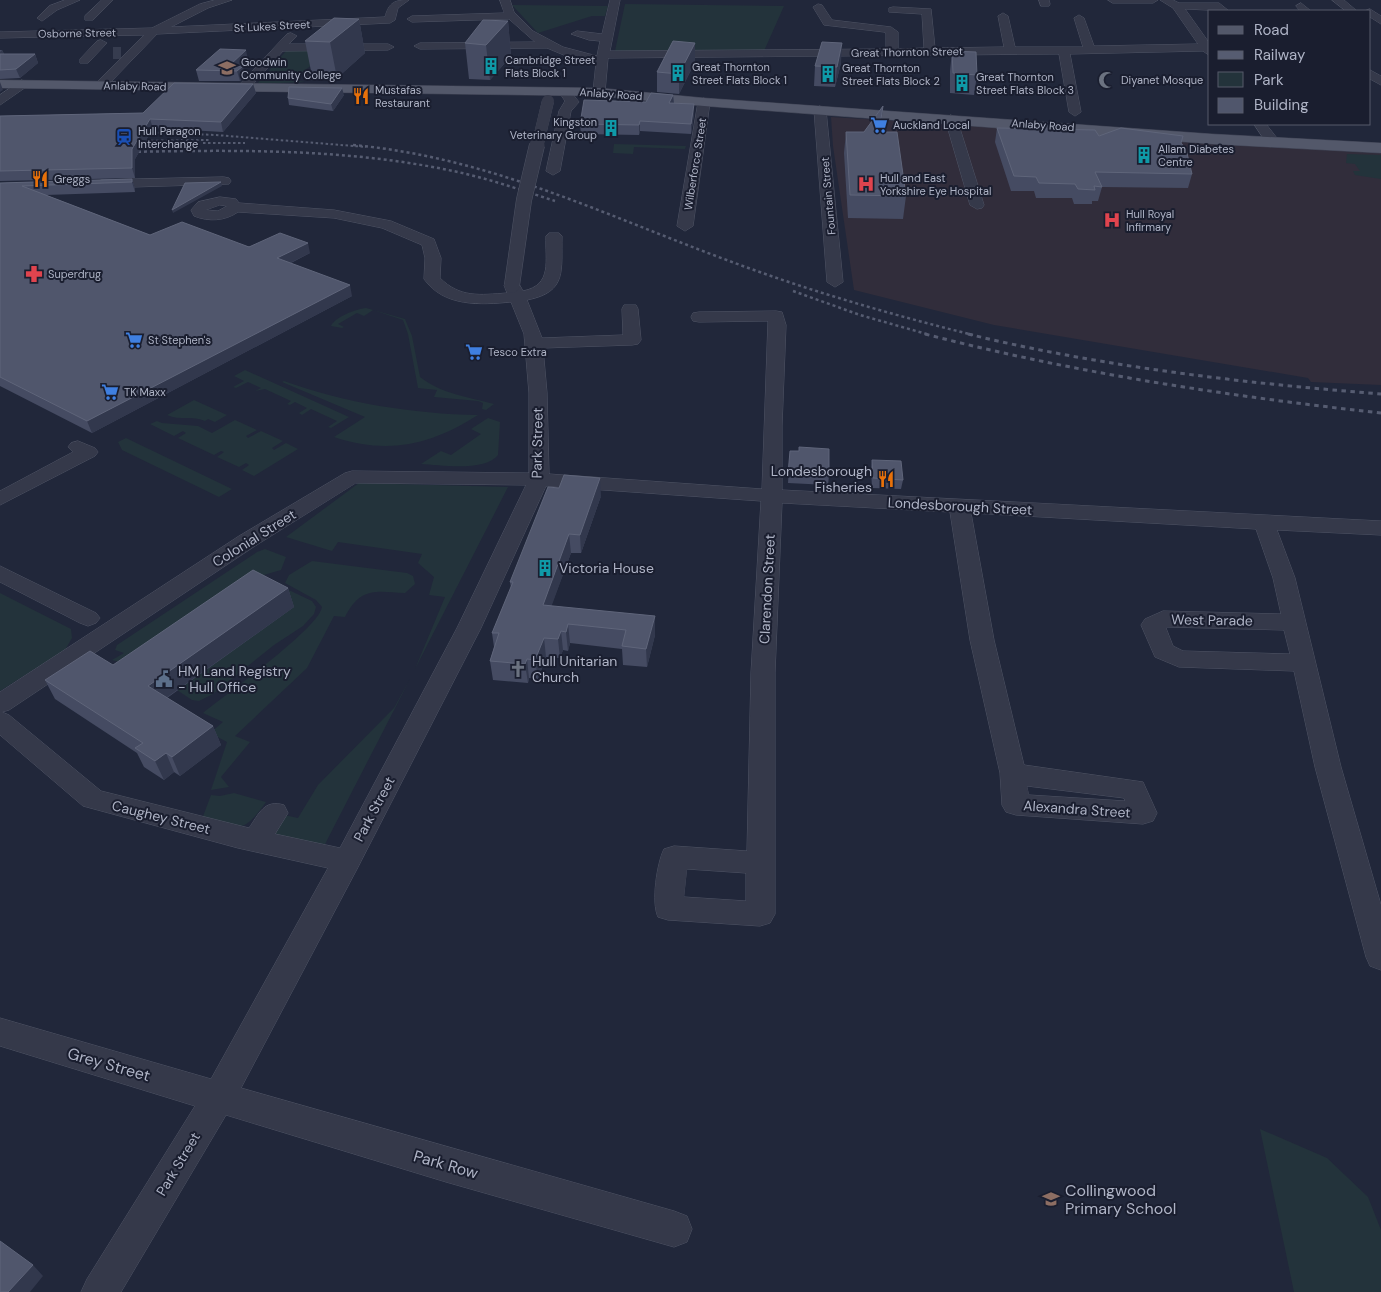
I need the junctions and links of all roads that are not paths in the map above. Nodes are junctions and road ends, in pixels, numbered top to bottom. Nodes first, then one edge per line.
1 (75, 0) edge
2 (108, 0) edge
3 (227, 0) edge
4 (404, 0) edge
5 (505, 0) edge
6 (615, 0) edge
7 (1113, 0) edge
8 (1153, 0) edge
9 (1165, 0) edge
10 (1337, 0) edge
11 (1354, 0) edge
12 (1177, 6) junction
13 (818, 7) dead end
14 (893, 10) dead end
15 (1223, 10) edge
16 (1351, 10) edge
17 (1366, 10) edge
18 (509, 16) junction
19 (1003, 16) dead end
20 (42, 18) dead end
21 (89, 18) dead end
22 (1080, 18) dead end
23 (412, 19) dead end
24 (390, 20) joint
25 (835, 23) junction
26 (300, 25) junction
27 (246, 27) junction
28 (816, 30) dead end
29 (154, 31) junction
30 (0, 34) edge
31 (577, 34) dead end
32 (846, 37) dead end
33 (608, 38) junction
34 (893, 39) junction
35 (233, 42) dead end
36 (553, 45) junction
37 (388, 46) dead end
38 (420, 46) dead end
39 (104, 48) tunnel mouth
40 (280, 48) junction
41 (1208, 49) edge
42 (1090, 50) junction
43 (1010, 51) junction
44 (1064, 51) junction
45 (892, 52) junction
46 (930, 52) junction
47 (88, 57) dead end
48 (603, 58) junction
49 (0, 84) edge
50 (22, 84) junction
51 (101, 85) junction
52 (243, 88) junction
53 (599, 92) junction
54 (548, 96) junction
55 (570, 99) junction
56 (0, 101) edge
57 (704, 102) junction
58 (820, 110) junction
59 (1075, 112) dead end
60 (951, 119) junction
61 (1261, 125) edge
62 (1273, 142) junction
63 (1381, 148) edge
64 (553, 171) dead end
65 (224, 181) dead end
66 (85, 184) edge
67 (977, 205) dead end
68 (235, 207) dead end
69 (685, 226) dead end
70 (554, 236) dead end
71 (835, 282) dead end
72 (514, 291) junction
73 (630, 309) dead end
74 (704, 336) dead end
75 (534, 343) junction
76 (78, 447) dead end
77 (539, 479) junction
78 (772, 496) junction
79 (0, 499) edge
80 (959, 506) junction
81 (1264, 523) junction
82 (1381, 528) edge
83 (0, 573) edge
84 (88, 618) dead end
85 (1294, 622) junction
86 (1305, 663) junction
87 (0, 704) edge
88 (0, 722) edge
89 (1013, 773) dead end
90 (274, 813) dead end
91 (256, 840) junction
92 (347, 861) junction
93 (760, 863) dead end
94 (1381, 957) edge
95 (0, 1032) edge
96 (219, 1096) junction
97 (674, 1229) dead end
98 (100, 1292) edge

1 - 20 street
2 - 21 street
3 - 29 street
4 - 24 street
5 - 18 street
6 - 33 street
7 - 8 street
9 - 12 street
10 - 16 street
11 - 17 street
12 - 15 street
12 - 41 street
13 - 25 street
14 - 46 street
18 - 23 street
18 - 36 street, Great Thornton Street
19 - 43 street
22 - 42 street
24 - 26 street, St Lukes Street
25 - 28 street
25 - 34 street
26 - 27 street, St Lukes Street
26 - 40 street
27 - 29 street, St Lukes Street
27 - 35 street
29 - 30 street, Osborne Street
29 - 51 street
31 - 33 street
32 - 34 street
33 - 48 street
34 - 45 street
36 - 38 street
36 - 48 street, Great Thornton Street
37 - 40 street
39 - 47 street
40 - 52 street
41 - 42 street, Great Thornton Street
42 - 44 street, Great Thornton Street
43 - 44 street, Great Thornton Street
43 - 46 street, Great Thornton Street
44 - 59 street
45 - 46 street, Great Thornton Street
45 - 48 street, Great Thornton Street
48 - 53 street
49 - 50 main road, Anlaby Road
50 - 51 main road, Anlaby Road
50 - 56 street
51 - 52 main road, Anlaby Road
52 - 54 main road, Anlaby Road
53 - 54 main road, Anlaby Road
53 - 57 main road, Anlaby Road
54 - 55 main road, Anlaby Road
54 - 72 street, bridge
55 - 57 main road, Anlaby Road
55 - 64 street
57 - 58 main road, Anlaby Road
57 - 69 street, Wilberforce Street
58 - 60 main road, Anlaby Road
58 - 71 street, Fountain Street
60 - 62 main road, Anlaby Road
60 - 67 street
61 - 62 street
62 - 63 main road, Anlaby Road
65 - 66 street
68 - 72 street
70 - 72 street
72 - 75 street, Park Street
73 - 75 street
74 - 78 street, Clarendon Street
75 - 77 street, Park Street
76 - 79 street
77 - 78 street, Londesborough Street
77 - 87 street, Colonial Street
77 - 92 street, Park Street
78 - 80 street, Londesborough Street
78 - 93 street, Clarendon Street
80 - 81 street, Londesborough Street
80 - 89 street
81 - 82 street, Londesborough Street
81 - 85 street
83 - 84 street
85 - 86 street
85 - 86 street, West Parade
86 - 94 street
88 - 91 street, Caughey Street
90 - 91 street
91 - 92 street, Caughey Street
92 - 96 street, Park Street
95 - 96 street, Grey Street
96 - 97 street, Park Row
96 - 98 street, Park Street

